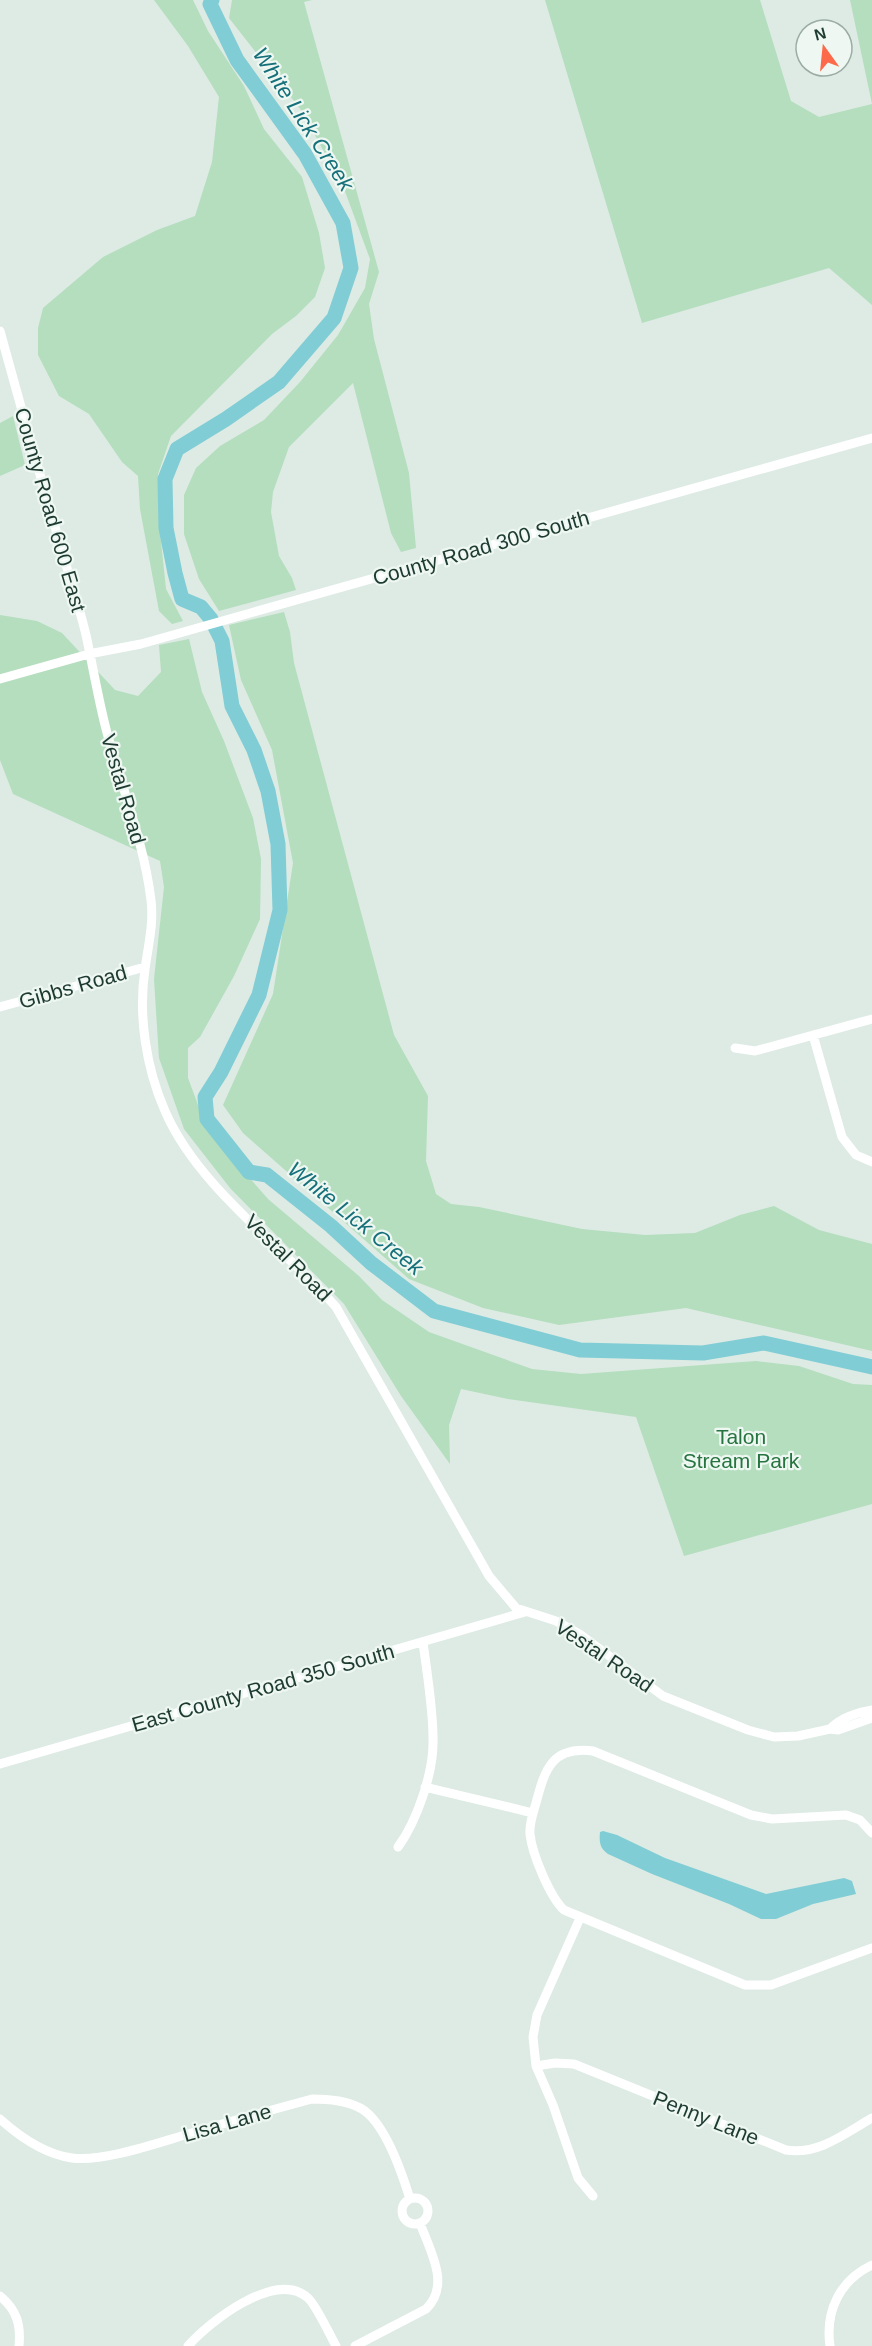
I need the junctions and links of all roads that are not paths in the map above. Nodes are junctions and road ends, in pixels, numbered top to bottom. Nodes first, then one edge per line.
1 (0, 331) edge
2 (872, 438) edge
3 (88, 654) junction
4 (0, 679) edge
5 (146, 967) junction
6 (0, 1007) edge
7 (872, 1019) edge
8 (813, 1035) junction
9 (735, 1048) dead end
10 (872, 1162) edge
11 (526, 1612) junction
12 (423, 1642) junction
13 (872, 1710) edge
14 (872, 1718) edge
15 (830, 1729) junction
16 (0, 1764) edge
17 (425, 1787) junction
18 (533, 1813) junction
19 (872, 1833) edge
20 (398, 1847) dead end
21 (579, 1918) junction
22 (872, 1948) edge
23 (536, 2066) junction
24 (872, 2118) edge
25 (0, 2119) edge
26 (592, 2196) dead end
27 (410, 2199) junction
28 (420, 2223) junction
29 (872, 2265) edge
30 (0, 2296) edge
31 (19, 2346) edge
32 (188, 2346) edge
33 (336, 2346) edge
34 (355, 2346) edge
35 (830, 2346) edge

1 - 3 street, County Road 600 East
2 - 3 street, County Road 300 South
3 - 4 street, County Road 300 South
3 - 5 street, Vestal Road
5 - 6 street, Gibbs Road
5 - 11 street, Vestal Road
7 - 8 street
8 - 9 street
8 - 10 street
11 - 12 street, East County Road 350 South
11 - 15 street, Vestal Road
12 - 16 street, East County Road 350 South
12 - 17 street
13 - 15 street, Vestal Road
14 - 15 street, Vestal Road
17 - 18 street
17 - 20 street
18 - 19 street
18 - 21 street
21 - 22 street
21 - 23 street
23 - 24 street, Penny Lane
23 - 26 street
25 - 27 street, Lisa Lane
27 - 28 street
27 - 28 street
28 - 34 street
29 - 35 street
30 - 31 street
32 - 33 street

